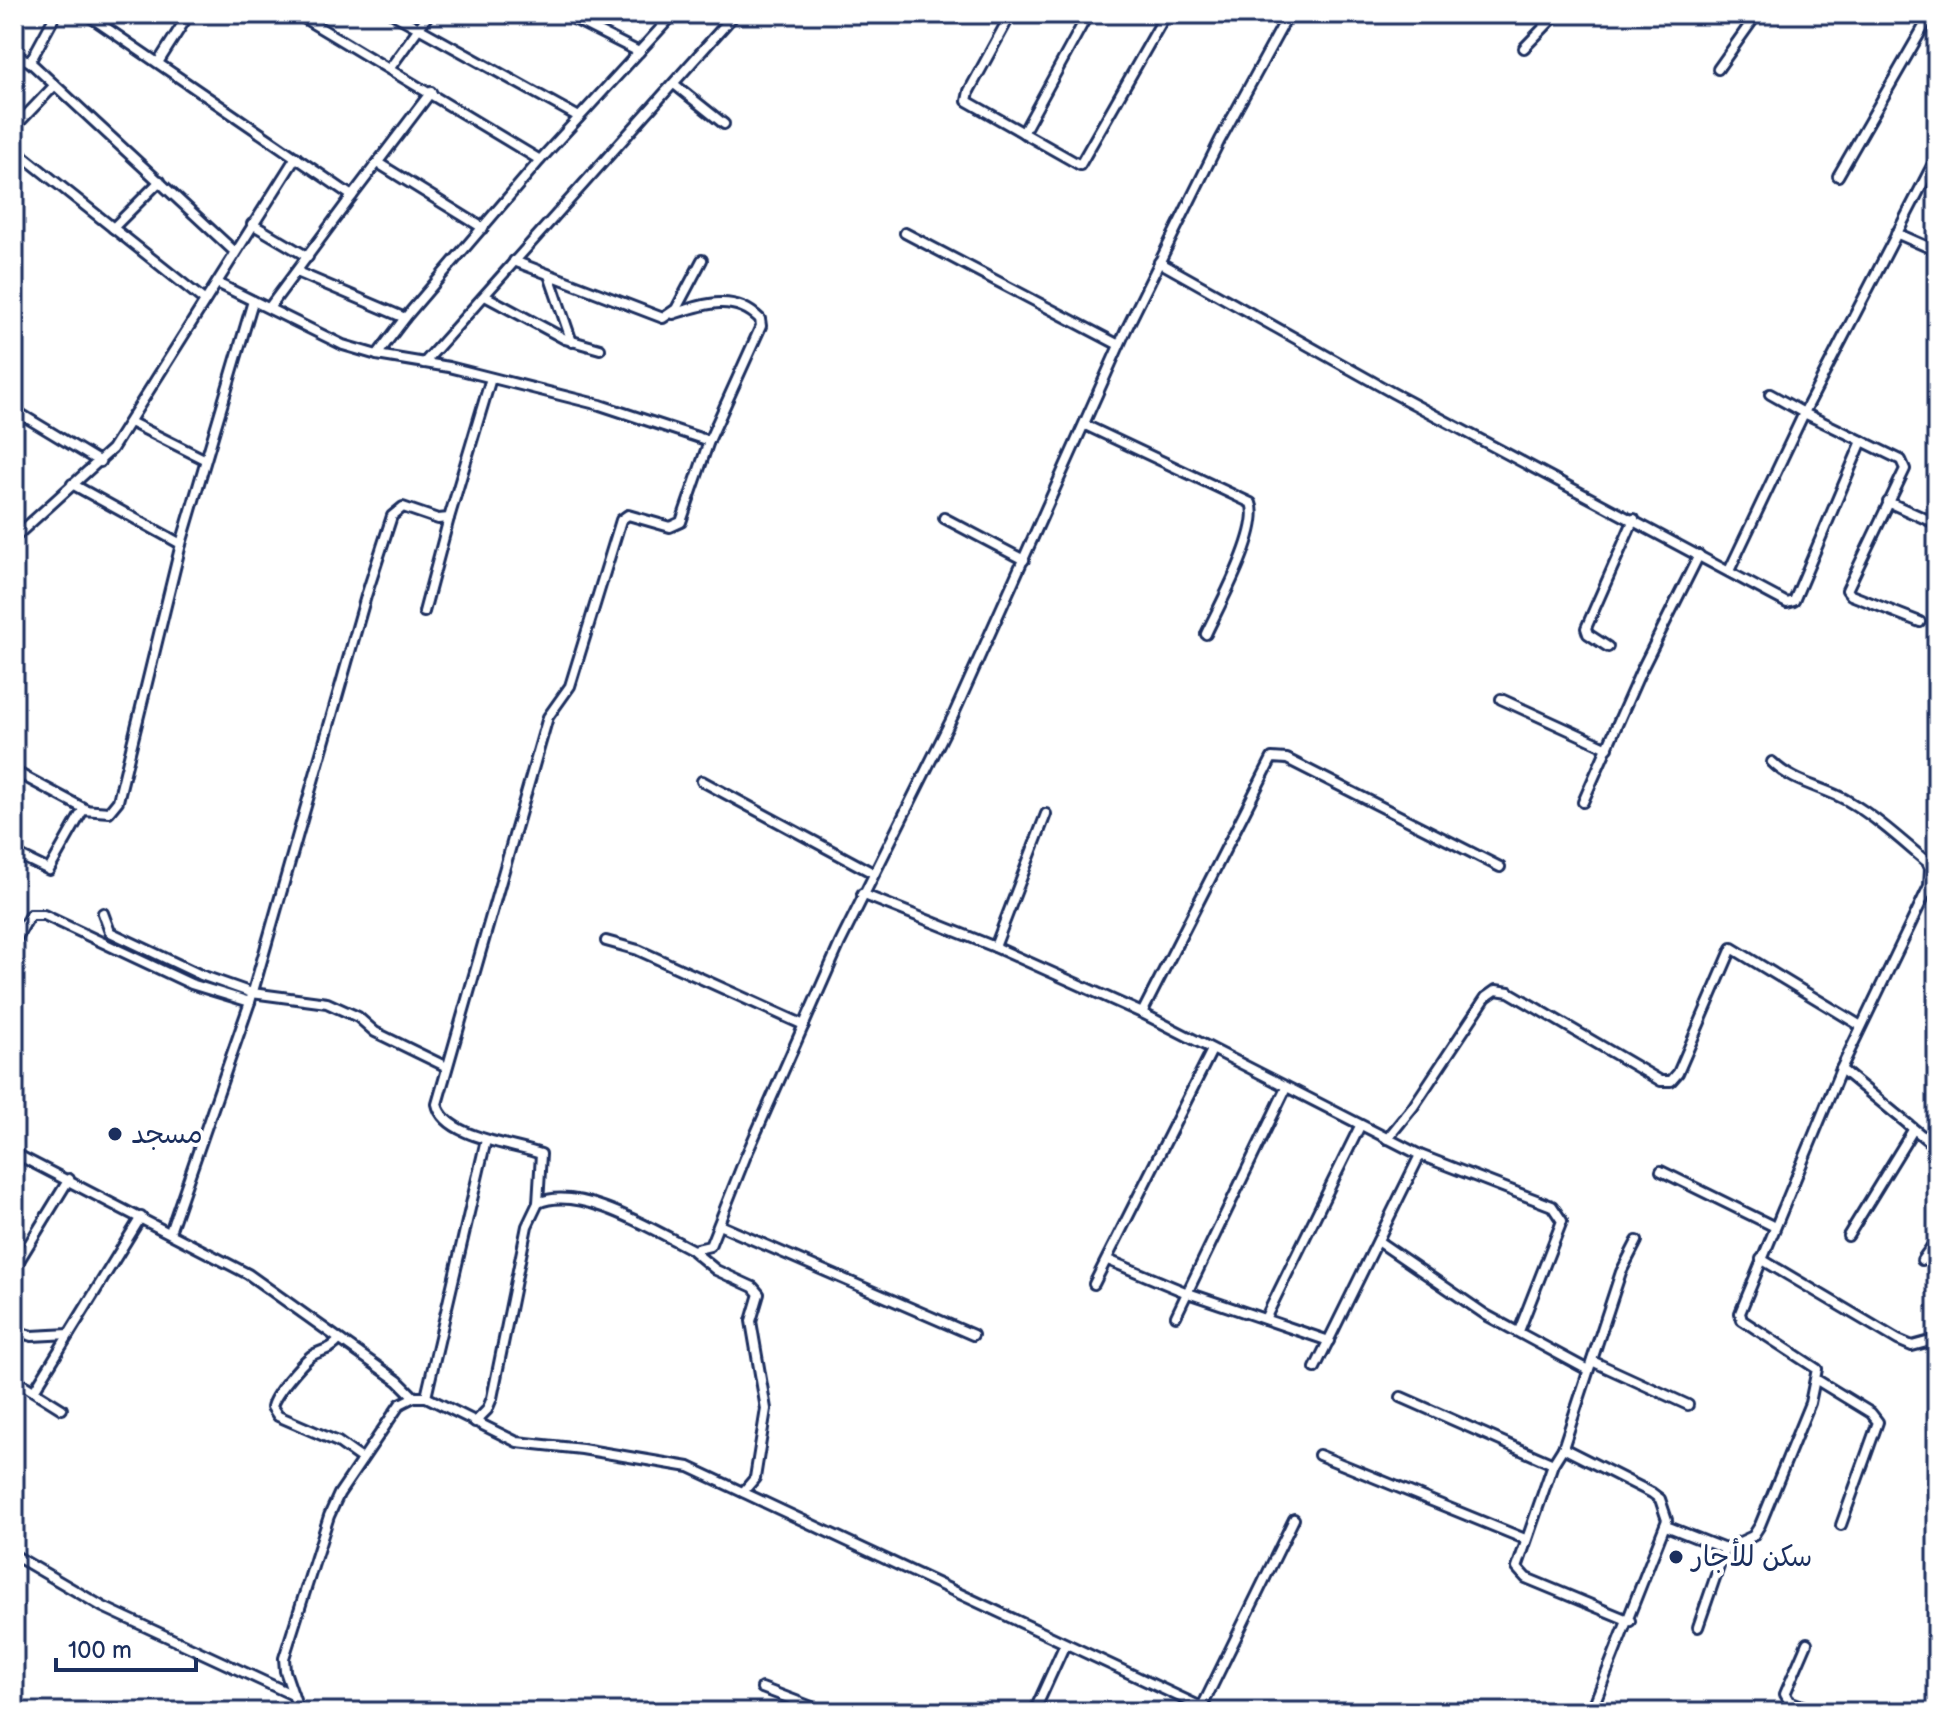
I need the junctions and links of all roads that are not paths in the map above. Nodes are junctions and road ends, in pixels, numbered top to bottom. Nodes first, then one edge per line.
1 (56, 14) edge
2 (86, 14) edge
3 (189, 14) edge
4 (297, 14) edge
5 (393, 14) edge
6 (429, 14) edge
7 (564, 14) edge
8 (735, 14) edge
9 (1011, 14) edge
10 (1088, 14) edge
11 (1166, 14) edge
12 (1557, 14) edge
13 (1757, 14) edge
14 (1931, 14) edge
15 (671, 17) dead end
16 (1285, 21) dead end
17 (419, 26) junction
18 (1524, 48) dead end
19 (639, 52) junction
20 (14, 54) edge
21 (159, 61) junction
22 (30, 62) junction
23 (390, 68) junction
24 (1718, 69) dead end
25 (674, 84) junction
26 (54, 86) junction
27 (431, 92) junction
28 (579, 117) junction
29 (724, 124) dead end
30 (14, 128) edge
31 (1023, 133) junction
32 (14, 149) edge
33 (1937, 156) edge
34 (296, 157) junction
35 (540, 160) junction
36 (378, 163) junction
37 (1838, 176) dead end
38 (160, 181) junction
39 (352, 196) junction
40 (252, 224) junction
41 (113, 228) junction
42 (483, 228) junction
43 (905, 233) dead end
44 (1896, 233) junction
45 (1937, 251) edge
46 (235, 252) junction
47 (308, 257) junction
48 (702, 260) dead end
49 (514, 261) junction
50 (1159, 262) junction
51 (297, 272) junction
52 (549, 275) junction
53 (217, 283) junction
54 (485, 296) junction
55 (205, 301) junction
56 (253, 301) junction
57 (269, 308) junction
58 (673, 314) junction
59 (405, 318) junction
60 (572, 342) junction
61 (1119, 345) junction
62 (600, 349) dead end
63 (377, 355) junction
64 (424, 363) junction
65 (491, 378) junction
66 (1770, 394) dead end
67 (14, 410) edge
68 (1804, 413) junction
69 (130, 422) junction
70 (1085, 425) junction
71 (709, 441) junction
72 (1862, 441) junction
73 (204, 459) junction
74 (100, 462) junction
75 (72, 484) junction
76 (1888, 502) junction
77 (449, 518) junction
78 (944, 518) dead end
79 (1634, 519) junction
80 (1937, 524) edge
81 (14, 538) edge
82 (181, 544) junction
83 (1699, 555) junction
84 (1024, 560) junction
85 (1729, 571) junction
86 (424, 612) dead end
87 (1920, 622) dead end
88 (1206, 634) dead end
89 (1608, 647) dead end
90 (1501, 699) dead end
91 (1608, 748) junction
92 (1772, 762) dead end
93 (14, 771) edge
94 (702, 781) dead end
95 (1583, 802) dead end
96 (85, 809) junction
97 (1046, 814) dead end
98 (14, 853) edge
99 (1500, 867) dead end
100 (873, 873) junction
101 (862, 894) junction
102 (103, 913) dead end
103 (606, 941) dead end
104 (14, 943) edge
105 (995, 947) junction
106 (251, 997) junction
107 (1142, 1013) junction
108 (804, 1025) junction
109 (1861, 1026) junction
110 (1212, 1050) junction
111 (447, 1067) junction
112 (1841, 1069) junction
113 (1286, 1088) junction
114 (1360, 1126) junction
115 (1913, 1130) junction
116 (1387, 1139) junction
117 (486, 1140) junction
118 (1937, 1148) edge
119 (14, 1153) edge
120 (1420, 1155) junction
121 (1661, 1171) dead end
122 (69, 1179) junction
123 (538, 1203) junction
124 (141, 1217) junction
125 (719, 1225) junction
126 (1773, 1226) junction
127 (170, 1232) junction
128 (1848, 1236) dead end
129 (1937, 1239) edge
130 (1378, 1241) junction
131 (1637, 1241) dead end
132 (693, 1250) junction
133 (1761, 1259) junction
134 (1108, 1260) junction
135 (1922, 1260) dead end
136 (14, 1269) edge
137 (1094, 1284) dead end
138 (1185, 1292) junction
139 (1176, 1316) dead end
140 (1265, 1319) junction
141 (14, 1331) edge
142 (1519, 1331) junction
143 (69, 1334) junction
144 (973, 1335) dead end
145 (339, 1340) junction
146 (1934, 1340) dead end
147 (1329, 1341) junction
148 (1590, 1365) junction
149 (1315, 1368) dead end
150 (14, 1379) edge
151 (1817, 1380) junction
152 (34, 1391) junction
153 (414, 1397) junction
154 (426, 1397) junction
155 (1401, 1397) dead end
156 (1688, 1405) dead end
157 (62, 1409) dead end
158 (475, 1422) junction
159 (1563, 1448) junction
160 (1319, 1455) dead end
161 (362, 1459) junction
162 (1553, 1464) junction
163 (743, 1492) junction
164 (1294, 1519) dead end
165 (1841, 1525) dead end
166 (1666, 1526) junction
167 (1525, 1539) junction
168 (1725, 1549) junction
169 (14, 1555) edge
170 (1630, 1621) junction
171 (1698, 1627) dead end
172 (1807, 1643) dead end
173 (1065, 1644) junction
174 (762, 1688) dead end
175 (293, 1695) junction
176 (1202, 1707) junction
177 (299, 1712) edge
178 (825, 1712) edge
179 (1034, 1712) edge
180 (1212, 1712) edge
181 (1591, 1712) edge
182 (1818, 1712) edge

1 - 22 street
2 - 21 street
3 - 21 street
4 - 23 street
5 - 17 street
6 - 17 street
7 - 19 street
8 - 25 street
9 - 31 street
10 - 31 street
11 - 31 street
12 - 18 street
13 - 24 street
14 - 37 street
15 - 19 street
16 - 50 street
17 - 23 street
17 - 28 street
19 - 28 street
20 - 22 street
21 - 34 street
22 - 26 street
23 - 27 street
25 - 29 street
25 - 49 street
26 - 30 street
26 - 38 street
27 - 35 street
27 - 36 street
28 - 35 street
32 - 41 street
33 - 44 street
34 - 39 street
34 - 40 street
35 - 42 street
36 - 39 street
36 - 42 street
38 - 41 street
38 - 46 street
39 - 47 street
40 - 46 street
40 - 47 street
41 - 55 street
42 - 59 street
43 - 61 street
44 - 45 street
44 - 68 street
46 - 53 street
47 - 51 street
48 - 58 street
49 - 52 street
49 - 54 street
50 - 61 street
50 - 79 street
51 - 57 street
51 - 59 street
52 - 58 street
52 - 60 street
53 - 55 street
53 - 56 street
54 - 60 street
54 - 64 street
55 - 69 street
56 - 57 street
56 - 73 street
57 - 63 street
58 - 71 street
59 - 63 street
60 - 62 street
61 - 70 street
63 - 64 street
64 - 65 street
65 - 71 street
65 - 77 street
66 - 68 street
67 - 74 street
68 - 72 street
68 - 85 street
69 - 73 street
69 - 74 street
70 - 84 street
70 - 88 street
71 - 111 street
72 - 76 street
72 - 85 street
73 - 82 street
74 - 75 street
75 - 81 street
75 - 82 street
76 - 80 street
76 - 87 street
77 - 86 street
77 - 106 street
78 - 84 street
79 - 83 street
79 - 89 street
82 - 96 street
83 - 85 street
83 - 91 street
84 - 100 street
90 - 91 street
91 - 95 street
92 - 109 street
93 - 96 street
94 - 100 street
96 - 98 street
97 - 105 street
99 - 107 street
100 - 101 street
101 - 105 street
101 - 108 street
102 - 106 street
103 - 108 street
104 - 106 street
105 - 107 street
106 - 111 street
106 - 127 street
107 - 110 street
108 - 125 street
109 - 112 street
109 - 116 street
110 - 113 street
110 - 134 street
111 - 117 street
112 - 115 street
112 - 126 street
113 - 114 street
113 - 138 street
114 - 116 street
114 - 140 street
115 - 118 street
115 - 128 street
116 - 120 street
117 - 123 street
117 - 154 street
119 - 122 street
120 - 130 street
120 - 142 street
121 - 126 street
122 - 124 street
122 - 136 street
123 - 132 street
123 - 158 street
124 - 127 street
124 - 143 street
125 - 132 street
125 - 144 street
126 - 133 street
127 - 145 street
129 - 135 street
130 - 142 street
130 - 147 street
131 - 148 street
132 - 163 street
133 - 146 street
133 - 151 street
134 - 137 street
134 - 138 street
138 - 139 street
138 - 140 street
140 - 147 street
141 - 143 street
142 - 148 street
143 - 152 street
145 - 153 street
145 - 161 street
147 - 149 street
148 - 156 street
148 - 159 street
150 - 152 street
151 - 165 street
151 - 168 street
152 - 157 street
153 - 154 street
153 - 161 street
154 - 158 street
155 - 162 street
158 - 163 street
159 - 162 street
159 - 166 street
160 - 167 street
161 - 175 street
162 - 167 street
163 - 173 street
164 - 176 street
166 - 168 street
166 - 170 street
167 - 170 street
168 - 171 street
169 - 175 street
170 - 181 street
172 - 182 street
173 - 176 street
173 - 179 street
174 - 178 street
175 - 177 street
176 - 180 street

